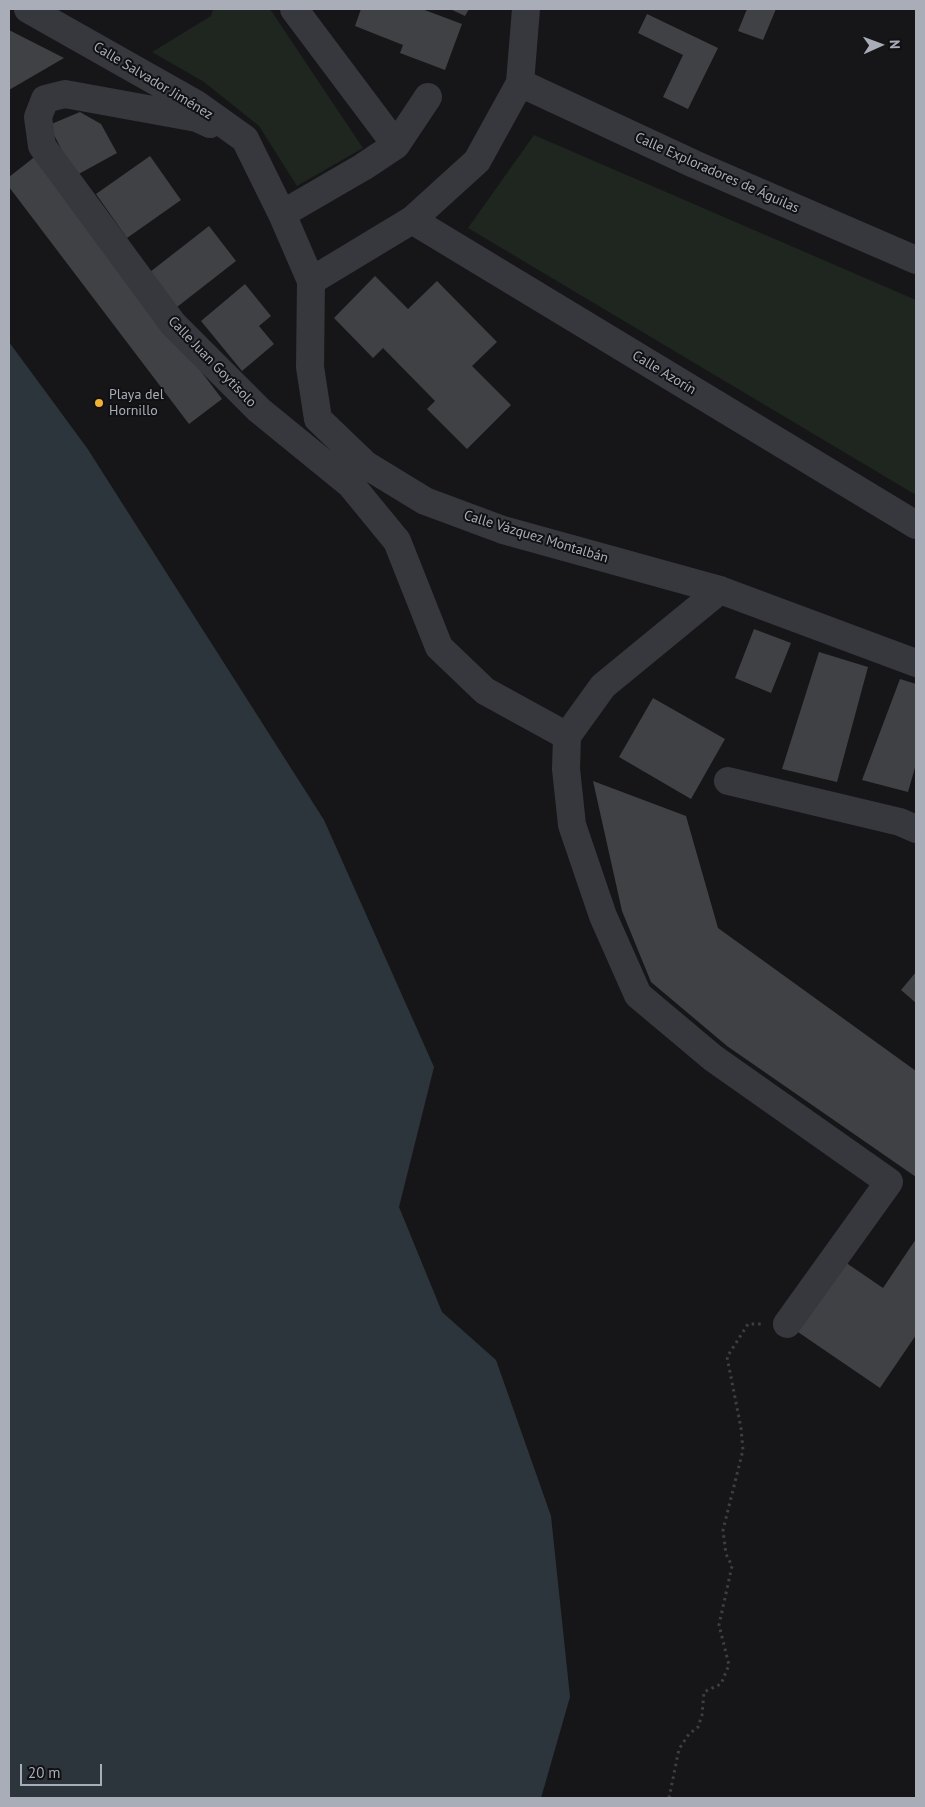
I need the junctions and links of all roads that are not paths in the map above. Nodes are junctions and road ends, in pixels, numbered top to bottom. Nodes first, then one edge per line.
1 (28, 9) edge
2 (294, 9) edge
3 (526, 9) edge
4 (520, 83) junction
5 (428, 97) dead end
6 (245, 139) junction
7 (396, 145) junction
8 (282, 214) junction
9 (412, 220) junction
10 (916, 260) edge
11 (311, 281) junction
12 (916, 525) edge
13 (720, 590) junction
14 (916, 663) edge
15 (567, 736) junction
16 (728, 781) dead end
17 (916, 830) edge
18 (787, 1324) road end

1 - 6 street, Calle Salvador Jiménez
2 - 7 street
3 - 4 street
4 - 9 street
4 - 10 street, Calle Exploradores de Águilas
5 - 7 street
6 - 8 street, Calle Salvador Jiménez
6 - 15 street, Calle Juan Goytisolo
7 - 8 street
8 - 11 street, Calle Salvador Jiménez
9 - 11 street
9 - 12 street, Calle Azorín
11 - 13 street, Calle Vázquez Montalbán
13 - 14 street, Calle Vázquez Montalbán
13 - 15 street
15 - 18 street
16 - 17 street

